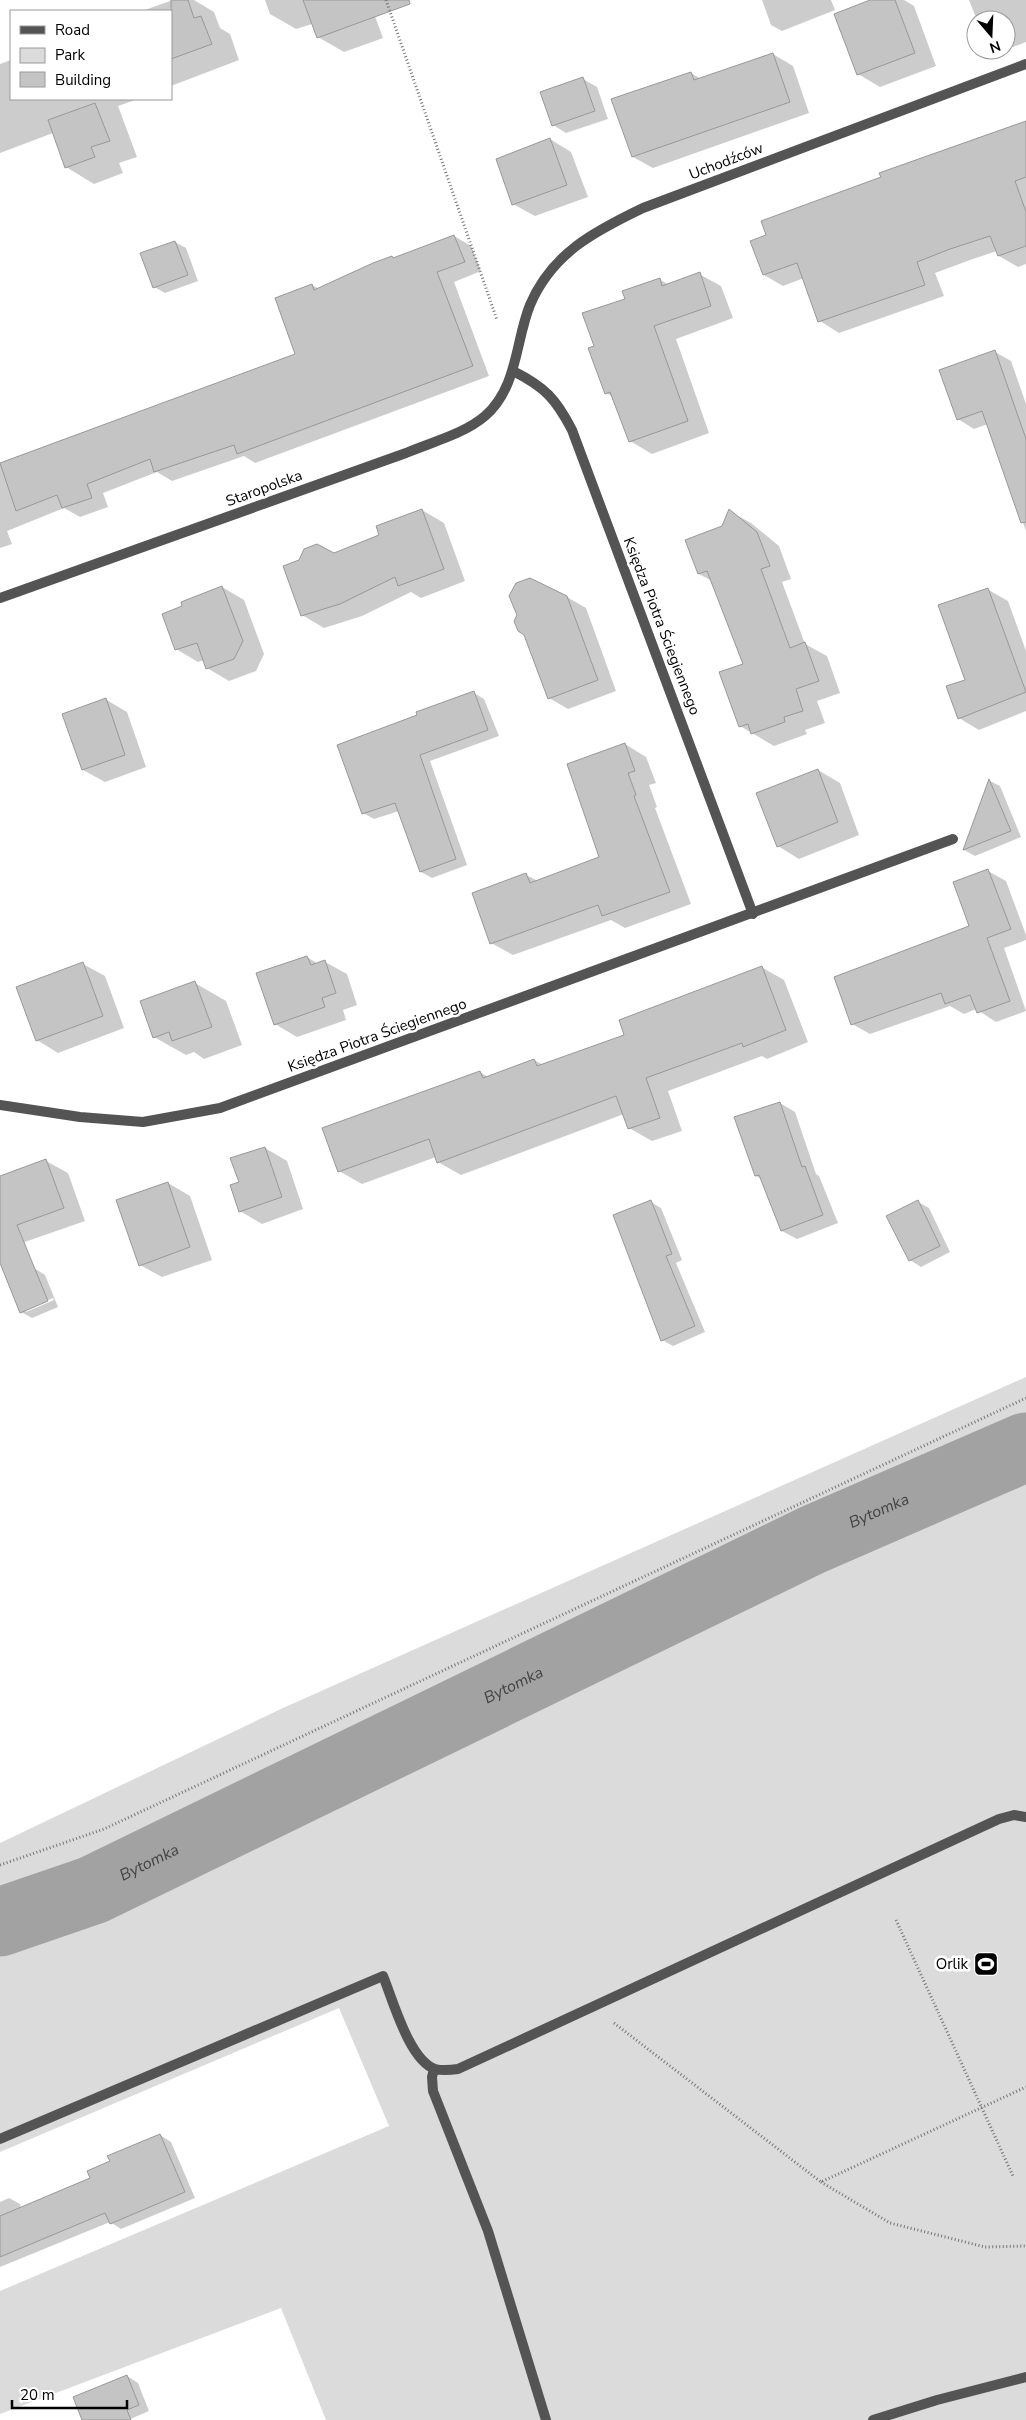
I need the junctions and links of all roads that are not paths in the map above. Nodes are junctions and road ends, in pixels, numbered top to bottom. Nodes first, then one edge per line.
1 (1026, 64) edge
2 (513, 371) junction
3 (0, 598) edge
4 (953, 840) dead end
5 (753, 914) junction
6 (0, 1105) edge
7 (1026, 1817) edge
8 (434, 2068) junction
9 (0, 2139) edge
10 (1026, 2377) edge
11 (546, 2420) edge
12 (873, 2420) edge

1 - 2 street, Uchodźców
2 - 3 street, Staropolska
2 - 5 street, Księdza Piotra Ściegiennego
4 - 5 street, Księdza Piotra Ściegiennego
5 - 6 street, Księdza Piotra Ściegiennego
7 - 8 street
8 - 9 street
8 - 11 street
10 - 12 street

